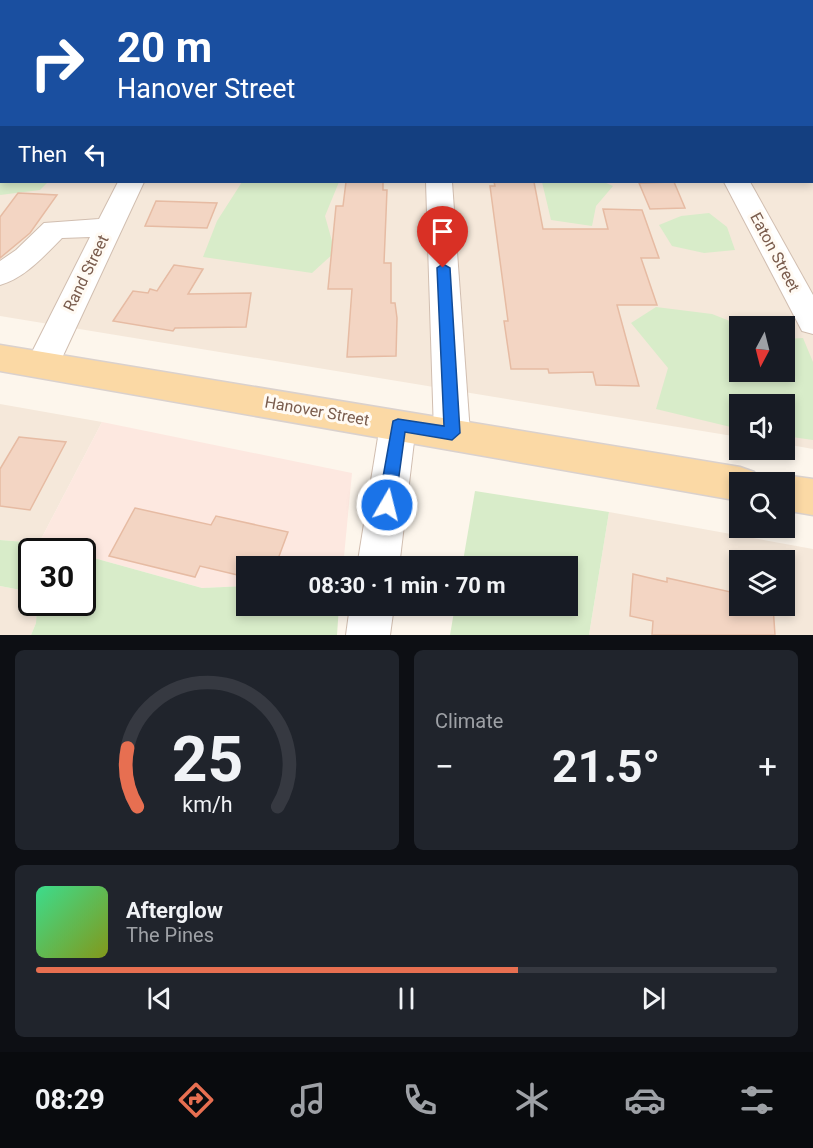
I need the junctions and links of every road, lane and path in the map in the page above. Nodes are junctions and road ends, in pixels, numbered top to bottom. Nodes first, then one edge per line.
1 (130, 183) edge
2 (439, 183) edge
3 (738, 183) edge
4 (108, 228) junction
5 (0, 275) edge
6 (813, 323) edge
7 (1, 360) edge
8 (43, 364) junction
9 (398, 425) junction
10 (452, 433) junction
11 (729, 482) edge
12 (795, 494) edge
13 (813, 497) edge
14 (380, 556) edge
15 (371, 616) edge
16 (368, 635) edge

1 - 4 street, Rand Street
2 - 10 street
3 - 6 street, Eaton Street
4 - 5 street
4 - 8 street, Rand Street
7 - 8 main road, Hanover Street
8 - 9 main road, Hanover Street
9 - 10 main road, Hanover Street
9 - 14 street
10 - 11 main road, Hanover Street
12 - 13 main road
15 - 16 street

